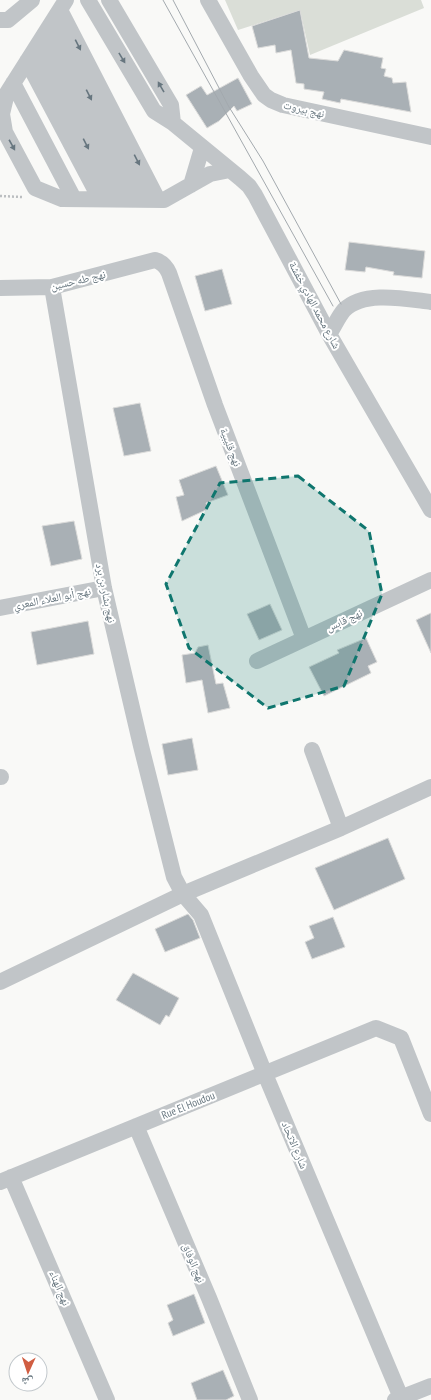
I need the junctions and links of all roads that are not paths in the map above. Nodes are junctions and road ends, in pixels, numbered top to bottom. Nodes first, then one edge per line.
1 (32, 0) edge
2 (88, 0) edge
3 (109, 0) edge
4 (208, 0) edge
5 (52, 23) edge
6 (3, 24) edge
7 (17, 77) junction
8 (173, 123) junction
9 (431, 137) edge
10 (202, 148) junction
11 (230, 170) junction
12 (191, 185) junction
13 (109, 199) junction
14 (155, 260) joint
15 (52, 287) junction
16 (0, 288) edge
17 (431, 302) edge
18 (329, 334) junction
19 (431, 510) edge
20 (431, 580) edge
21 (104, 588) junction
22 (0, 608) edge
23 (304, 639) junction
24 (257, 661) dead end
25 (312, 750) dead end
26 (431, 787) edge
27 (341, 828) junction
28 (183, 894) junction
29 (0, 982) edge
30 (265, 1074) junction
31 (431, 1114) edge
32 (136, 1126) junction
33 (6, 1179) edge
34 (431, 1386) edge
35 (400, 1399) edge
36 (107, 1400) edge
37 (250, 1400) edge

1 - 6 street
2 -> 8 street, شارع محمد الهادي خفشة
8 -> 3 street
4 - 9 street, نهج بيروت
5 - 7 street
5 -> 13 street
5 -> 13 street
7 - 13 street
7 - 13 street
7 -> 13 street
8 - 10 street, شارع محمد الهادي خفشة
10 - 11 street, شارع محمد الهادي خفشة
10 - 12 street
11 - 12 street
11 - 18 street, شارع محمد الهادي خفشة
12 - 13 street
14 - 15 street, نهج طه حسين
14 - 23 street, نهج قليبية
15 - 16 street, نهج طه حسين
15 - 21 street, نهج بشار بن برد
17 - 18 street
18 - 19 street, شارع محمد الهادي خفشة
20 - 23 street, نهج قابس
21 - 22 street, نهج أبو العلاء المعري
21 - 28 street, نهج بشار بن برد
23 - 24 street, نهج قابس
25 - 27 street
26 - 27 street
27 - 28 street
28 - 29 street
28 - 30 street, شارع الاتحاد
30 - 31 street, Rue El Houdou
30 - 32 street, Rue El Houdou
30 - 35 street, شارع الاتحاد
32 - 33 street, Rue El Houdou
32 - 37 street, نهج الوفاق
33 - 36 street, نهج الهناء
34 - 35 street

